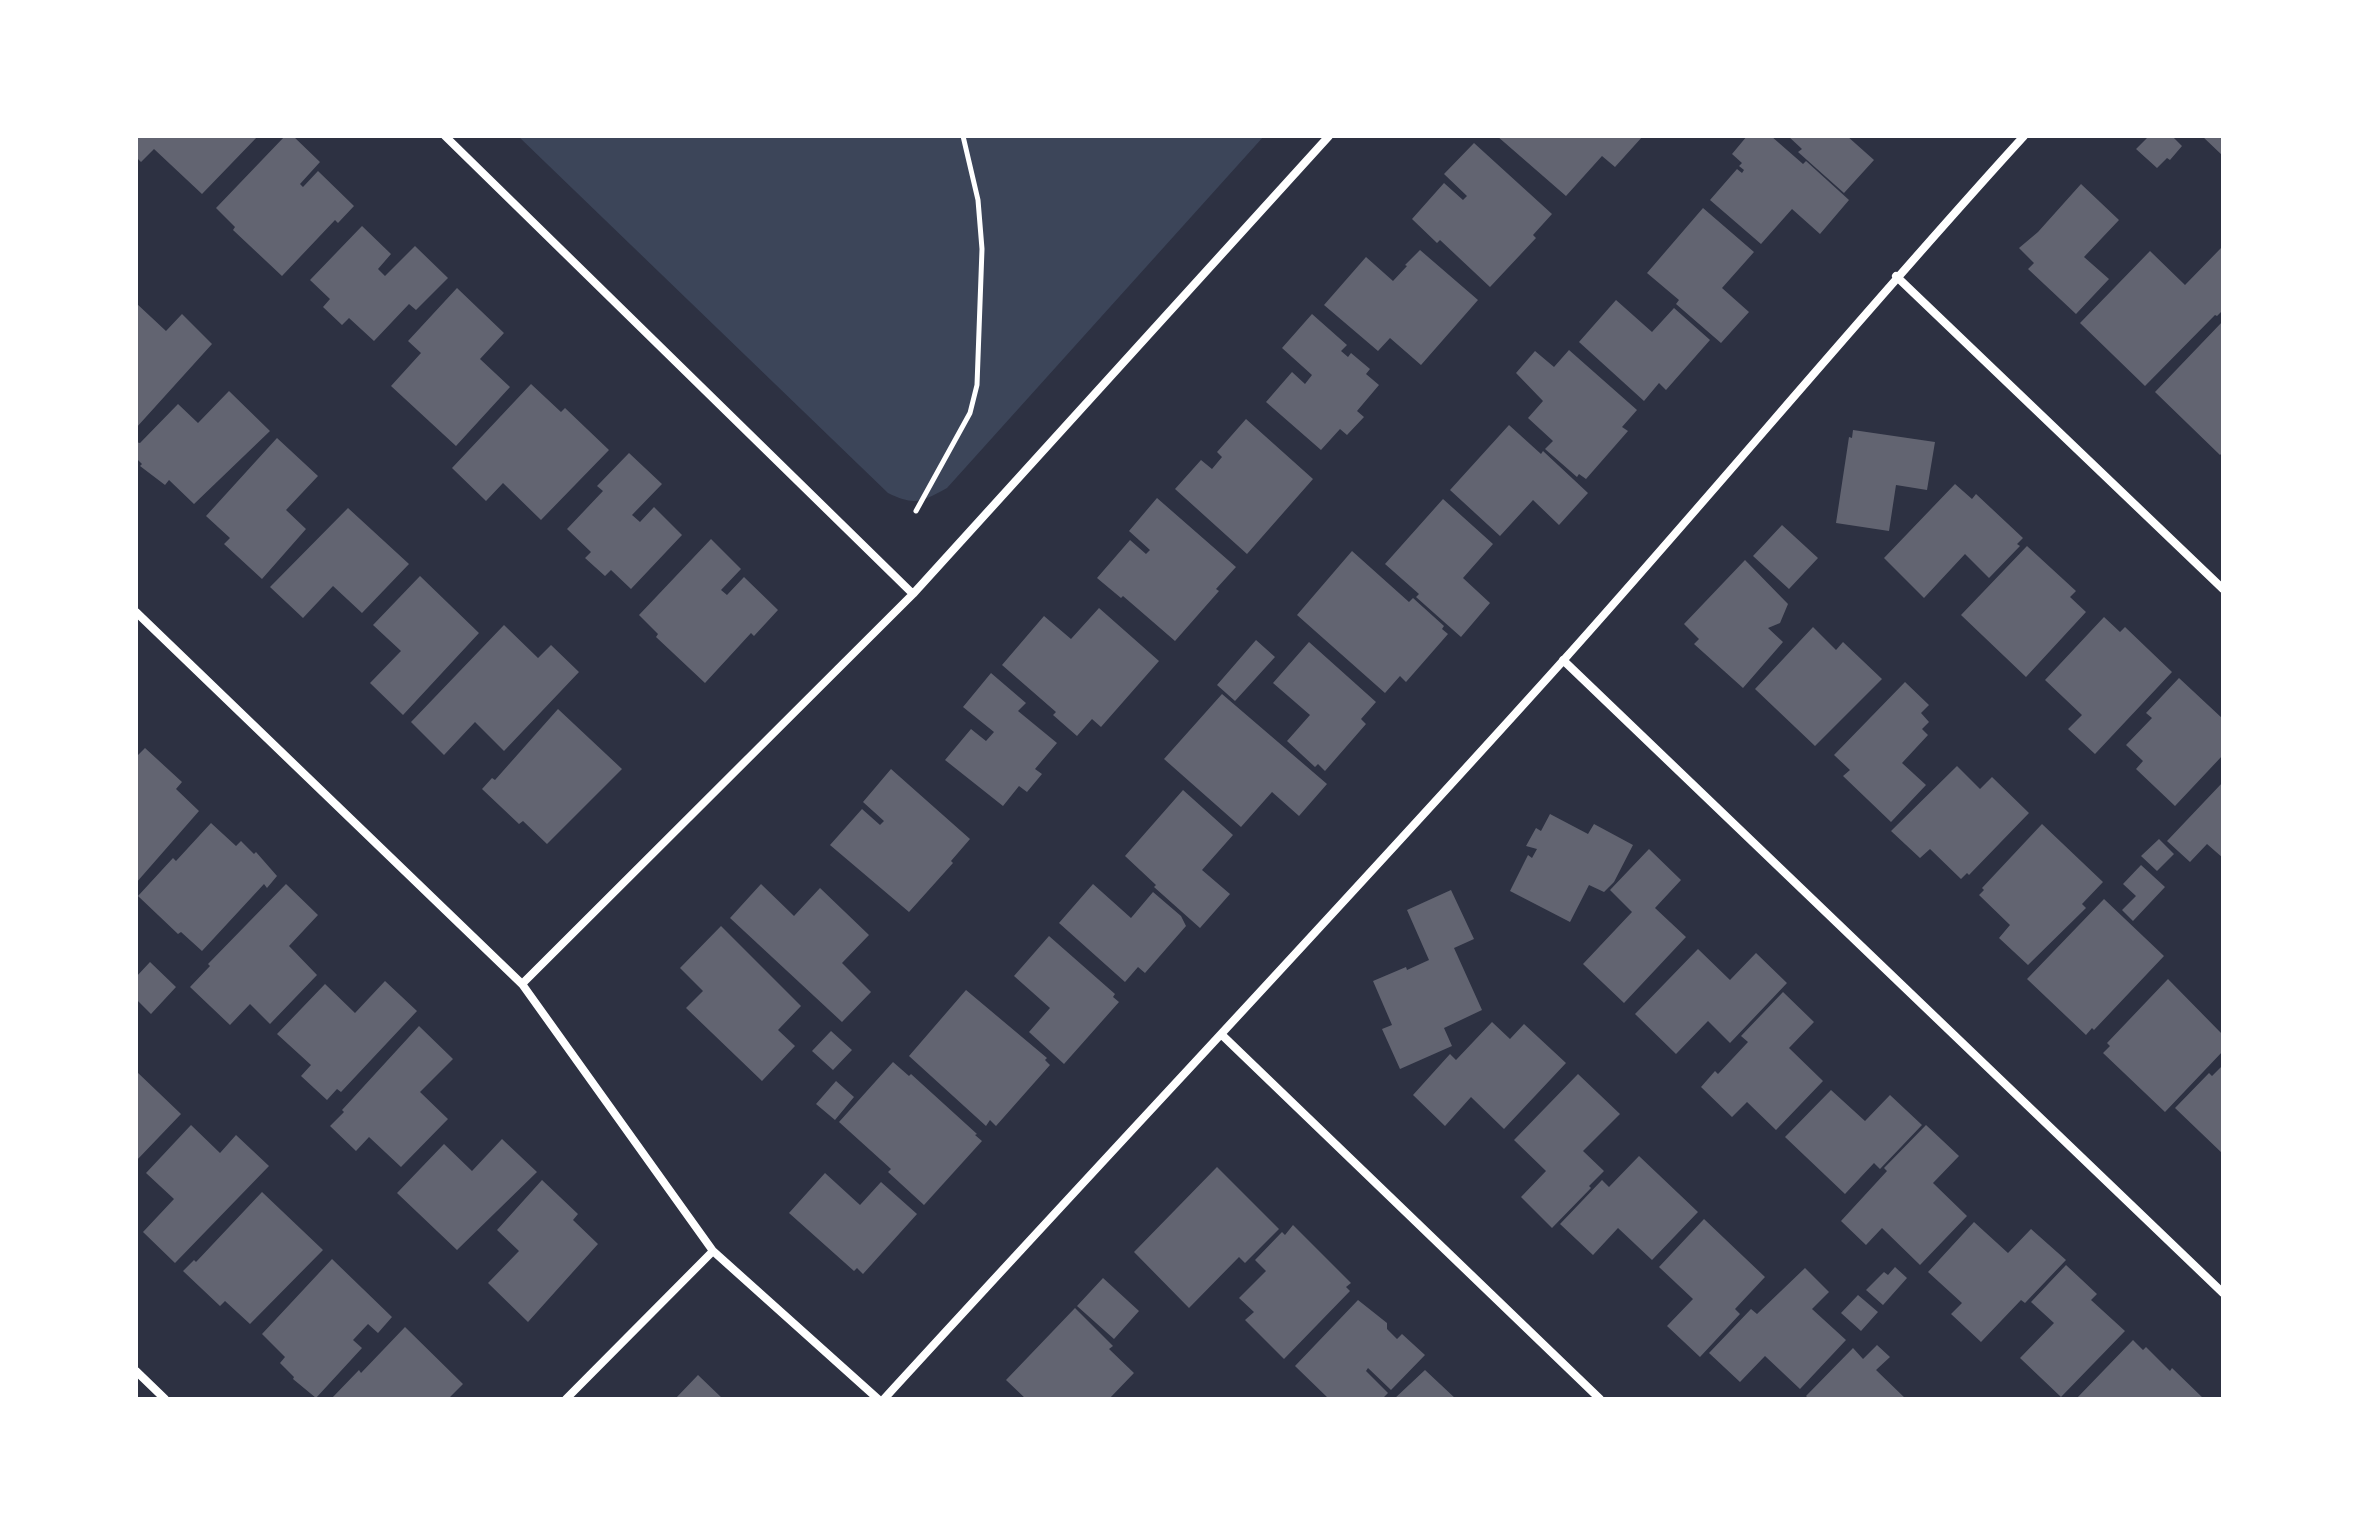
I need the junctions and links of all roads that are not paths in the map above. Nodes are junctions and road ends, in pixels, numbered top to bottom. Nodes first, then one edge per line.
1 (445, 136) edge
2 (1329, 136) edge
3 (2024, 136) edge
4 (1896, 276) junction
5 (2223, 589) edge
6 (913, 594) junction
7 (136, 612) edge
8 (1563, 660) junction
9 (522, 984) junction
10 (1222, 1035) junction
11 (713, 1251) junction
12 (2223, 1293) edge
13 (136, 1371) edge
14 (165, 1399) edge
15 (566, 1399) edge
16 (881, 1399) edge
17 (1600, 1399) edge

1 - 6 street
2 - 6 street
3 - 4 street
4 - 5 street
4 - 8 street
6 - 9 street
7 - 9 street
8 - 10 street
8 - 12 street
9 - 11 street
10 - 16 street
10 - 17 street
11 - 15 street
11 - 16 street
13 - 14 street

